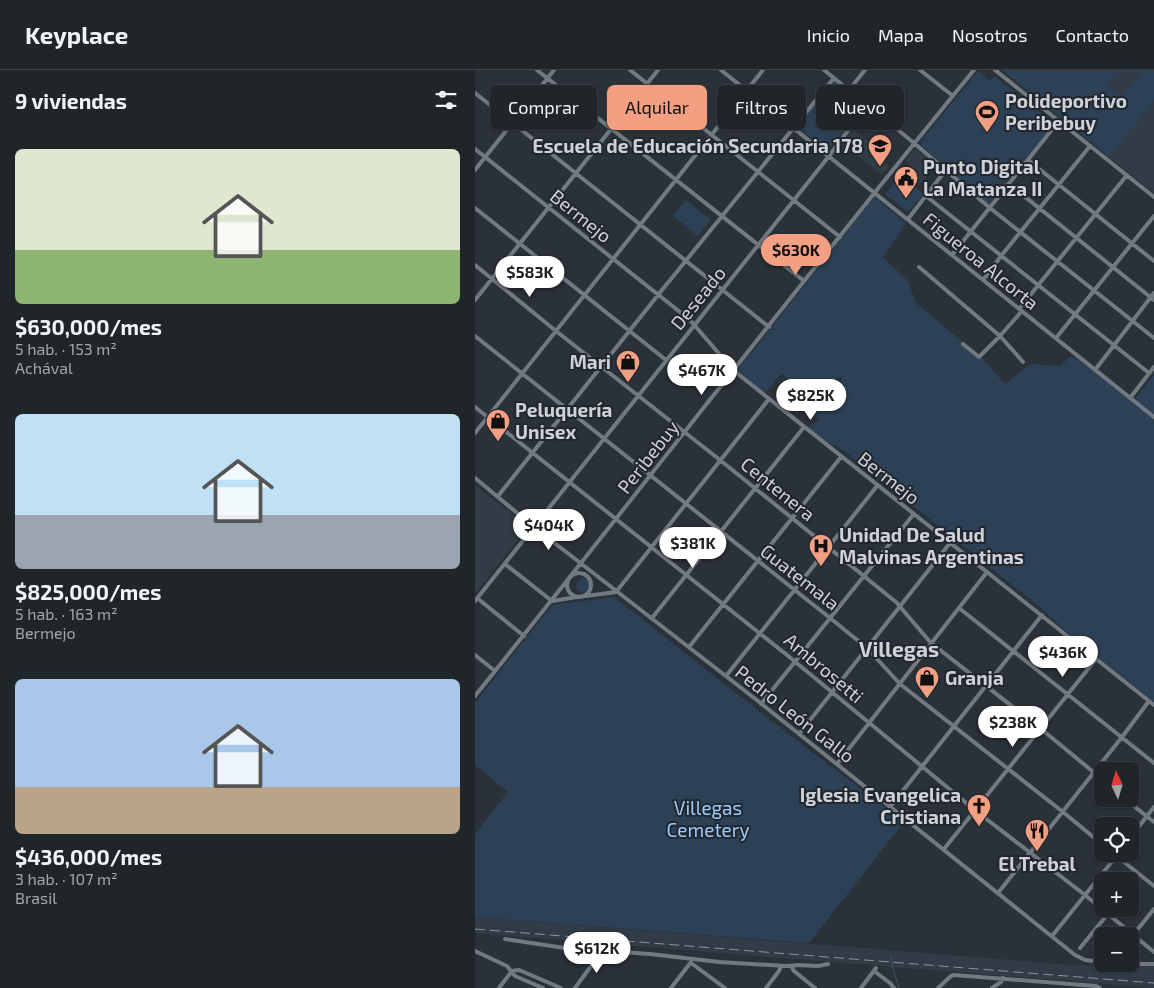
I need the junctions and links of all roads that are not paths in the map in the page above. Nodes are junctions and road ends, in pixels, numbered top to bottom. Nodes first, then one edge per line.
1 (537, 70) edge
2 (554, 70) edge
3 (630, 70) edge
4 (658, 70) edge
5 (721, 70) edge
6 (763, 70) edge
7 (824, 70) edge
8 (865, 70) edge
9 (920, 70) edge
10 (974, 70) edge
11 (995, 70) edge
12 (548, 78) junction
13 (834, 78) junction
14 (647, 84) junction
15 (542, 85) edge
16 (740, 85) edge
17 (752, 85) edge
18 (843, 85) edge
19 (853, 85) edge
20 (475, 93) edge
21 (953, 96) junction
22 (490, 105) edge
23 (806, 112) edge
24 (1058, 122) junction
25 (607, 126) edge
26 (717, 128) edge
27 (506, 130) edge
28 (521, 130) edge
29 (610, 130) edge
30 (612, 130) edge
31 (792, 130) edge
32 (798, 130) edge
33 (848, 130) edge
34 (898, 130) edge
35 (711, 136) junction
36 (914, 143) junction
37 (1090, 146) junction
38 (475, 149) edge
39 (829, 156) junction
40 (485, 157) junction
41 (1028, 160) junction
42 (475, 170) edge
43 (945, 171) junction
44 (758, 172) junction
45 (576, 173) junction
46 (1127, 175) junction
47 (676, 180) junction
48 (1009, 184) junction
49 (1058, 185) junction
50 (873, 192) junction
51 (926, 196) junction
52 (1154, 197) edge
53 (793, 201) junction
54 (475, 208) edge
55 (549, 208) junction
56 (990, 208) junction
57 (1039, 208) junction
58 (1095, 214) junction
59 (1154, 216) edge
60 (721, 217) junction
61 (908, 219) junction
62 (641, 225) junction
63 (971, 231) junction
64 (1021, 232) junction
65 (839, 237) junction
66 (1076, 237) junction
67 (520, 243) junction
68 (1133, 244) junction
69 (757, 245) junction
70 (952, 255) junction
71 (1001, 256) junction
72 (613, 259) junction
73 (686, 260) junction
74 (1154, 261) edge
75 (1057, 262) junction
76 (475, 265) edge
77 (919, 267) dead end
78 (1114, 268) junction
79 (492, 279) junction
80 (983, 280) junction
81 (804, 281) junction
82 (1038, 284) junction
83 (723, 290) junction
84 (1095, 291) junction
85 (1154, 293) edge
86 (585, 295) junction
87 (658, 295) junction
88 (1152, 299) edge
89 (475, 300) edge
90 (1021, 310) junction
91 (1076, 314) junction
92 (1133, 321) junction
93 (695, 325) junction
94 (769, 327) junction
95 (556, 331) junction
96 (629, 331) junction
97 (475, 336) edge
98 (1000, 336) junction
99 (1056, 338) junction
100 (1154, 338) edge
101 (963, 344) dead end
102 (1115, 345) junction
103 (666, 360) junction
104 (1023, 362) dead end
105 (601, 367) junction
106 (1154, 367) edge
107 (733, 370) junction
108 (1095, 370) junction
109 (1149, 373) junction
110 (522, 374) junction
111 (639, 396) junction
112 (769, 398) junction
113 (1130, 398) junction
114 (475, 407) edge
115 (567, 410) junction
116 (1154, 417) edge
117 (488, 418) junction
118 (803, 427) junction
119 (685, 432) junction
120 (475, 433) edge
121 (605, 439) junction
122 (533, 452) junction
123 (841, 457) junction
124 (720, 460) junction
125 (651, 476) junction
126 (475, 478) edge
127 (571, 482) junction
128 (877, 486) junction
129 (755, 488) junction
130 (498, 496) junction
131 (685, 504) junction
132 (913, 515) junction
133 (792, 518) junction
134 (616, 520) junction
135 (534, 527) junction
136 (721, 532) junction
137 (950, 543) junction
138 (651, 547) junction
139 (828, 547) junction
140 (758, 561) junction
141 (505, 564) junction
142 (581, 564) junction
143 (987, 572) junction
144 (687, 575) junction
145 (571, 576) junction
146 (864, 576) junction
147 (795, 590) junction
148 (616, 592) junction
149 (581, 597) junction
150 (476, 600) edge
151 (552, 601) junction
152 (724, 604) junction
153 (900, 605) junction
154 (959, 608) junction
155 (1042, 615) junction
156 (652, 618) junction
157 (830, 618) junction
158 (761, 634) junction
159 (524, 636) junction
160 (931, 643) junction
161 (689, 648) junction
162 (867, 648) junction
163 (1013, 650) junction
164 (475, 655) edge
165 (1096, 659) junction
166 (795, 662) junction
167 (495, 671) junction
168 (726, 676) junction
169 (900, 684) junction
170 (986, 686) junction
171 (832, 692) junction
172 (1068, 694) junction
173 (475, 696) edge
174 (1149, 701) junction
175 (761, 704) junction
176 (1154, 705) edge
177 (868, 723) junction
178 (954, 726) junction
179 (1040, 728) junction
180 (799, 734) junction
181 (1122, 737) junction
182 (1103, 762) edge
183 (1154, 763) edge
184 (837, 764) junction
185 (922, 767) junction
186 (1009, 769) junction
187 (1094, 773) joint
188 (890, 807) junction
189 (1154, 807) edge
190 (1137, 808) edge
191 (976, 811) junction
192 (1063, 812) junction
193 (1147, 816) junction
194 (1154, 822) edge
195 (1139, 826) edge
196 (1094, 838) edge
197 (944, 849) junction
198 (1031, 853) junction
199 (1110, 862) edge
200 (1126, 862) edge
201 (1154, 886) edge
202 (999, 893) junction
203 (1085, 895) junction
204 (1094, 903) edge
205 (1154, 909) edge
206 (1105, 917) edge
207 (1109, 917) edge
208 (1122, 927) edge
209 (1139, 928) edge
210 (1052, 936) junction
211 (505, 939) dead end
212 (1139, 940) edge
213 (1080, 948) dead end
214 (475, 951) edge
215 (602, 951) junction
216 (1154, 952) edge
217 (691, 961) junction
218 (1094, 961) edge
219 (827, 964) dead end
220 (1139, 964) edge
221 (1154, 964) edge
222 (781, 966) junction
223 (791, 966) junction
224 (512, 971) junction
225 (1002, 980) junction
226 (499, 988) edge
227 (543, 988) edge
228 (561, 988) edge
229 (575, 988) edge
230 (671, 988) edge
231 (725, 988) edge
232 (766, 988) edge
233 (815, 988) edge
234 (861, 988) edge
235 (894, 988) edge
236 (938, 988) edge
237 (992, 988) edge
238 (1005, 988) edge
239 (1100, 988) edge

1 - 12 street
2 - 12 street
3 - 14 street
4 - 14 street
5 - 16 street, Figueroa Alcorta
6 - 17 street
7 - 13 street
8 - 19 street
9 - 21 street
10 - 21 street, Peribebuy
11 - 24 street
12 - 15 street
12 - 25 street
13 - 18 street
13 - 23 street
14 - 35 street
20 - 22 street
21 - 36 street, Peribebuy
24 - 37 street
24 - 41 street
26 - 35 street
27 - 40 street
28 - 45 street
29 - 45 street
30 - 47 street
31 - 44 street
32 - 39 street, Figueroa Alcorta
33 - 39 street, Deseado
34 - 36 street
35 - 44 street
35 - 47 street
36 - 43 street
36 - 50 street, Peribebuy
37 - 46 street
37 - 49 street
38 - 40 street, Bermejo
39 - 50 street, Figueroa Alcorta
39 - 53 street, Deseado
40 - 42 street
40 - 55 street, Bermejo
41 - 48 street
41 - 49 street
43 - 51 street
43 - 56 street
44 - 53 street
44 - 60 street
45 - 55 street
45 - 62 street
46 - 52 street
46 - 58 street
47 - 60 street
47 - 62 street
48 - 56 street
48 - 57 street
49 - 57 street
49 - 58 street
50 - 61 street, Figueroa Alcorta
50 - 65 street, Peribebuy
51 - 61 street
51 - 63 street
53 - 65 street
53 - 69 street, Deseado
54 - 67 street
55 - 67 street
55 - 72 street, Bermejo
56 - 63 street
56 - 64 street
57 - 64 street
57 - 66 street
58 - 66 street
58 - 68 street
59 - 68 street
60 - 69 street
60 - 73 street
61 - 70 street, Figueroa Alcorta
62 - 72 street
62 - 73 street
63 - 70 street
63 - 71 street
64 - 71 street
64 - 75 street
65 - 81 street, Peribebuy
66 - 75 street
66 - 78 street
67 - 79 street
67 - 86 street
68 - 74 street
68 - 78 street
69 - 81 street
69 - 83 street, Deseado
70 - 80 street, Figueroa Alcorta
71 - 80 street
71 - 82 street
72 - 86 street
72 - 87 street, Bermejo
73 - 83 street
73 - 87 street
75 - 82 street
75 - 84 street
76 - 79 street, Centenera
77 - 98 street
78 - 84 street
78 - 88 street
79 - 89 street
79 - 95 street, Centenera
80 - 90 street, Figueroa Alcorta
81 - 94 street, Peribebuy
82 - 90 street
82 - 91 street
83 - 93 street, Deseado
83 - 94 street
84 - 91 street
84 - 92 street
85 - 88 street
86 - 95 street
86 - 96 street
87 - 93 street, Bermejo
87 - 96 street
88 - 92 street
90 - 98 street
90 - 99 street, Figueroa Alcorta
91 - 99 street
91 - 102 street
92 - 100 street
92 - 102 street
93 - 103 street, Deseado
93 - 107 street, Bermejo
94 - 107 street, Peribebuy
95 - 105 street, Centenera
95 - 110 street
96 - 103 street
96 - 105 street
97 - 110 street, Guatemala
98 - 101 street
98 - 104 street
99 - 108 street, Figueroa Alcorta
102 - 108 street
102 - 109 street
103 - 111 street, Deseado
105 - 111 street, Centenera
105 - 115 street
106 - 109 street
107 - 112 street, Bermejo
107 - 119 street, Peribebuy
108 - 113 street, Figueroa Alcorta
109 - 113 street
110 - 115 street, Guatemala
110 - 117 street
111 - 119 street, Centenera
111 - 121 street, Deseado
112 - 118 street, Bermejo
112 - 124 street
113 - 116 street, Figueroa Alcorta
114 - 117 street, Ambrosetti
115 - 121 street, Guatemala
115 - 122 street
117 - 120 street
117 - 122 street, Ambrosetti
118 - 123 street, Bermejo
118 - 129 street
119 - 124 street, Centenera
119 - 125 street, Peribebuy
121 - 125 street, Guatemala
121 - 127 street, Deseado
122 - 127 street, Ambrosetti
122 - 130 street
123 - 128 street, Bermejo
123 - 133 street
124 - 129 street, Centenera
124 - 131 street
125 - 131 street, Guatemala
125 - 134 street, Peribebuy
126 - 130 street, Pedro León Gallo
127 - 134 street, Ambrosetti
127 - 135 street, Deseado
128 - 132 street, Bermejo
128 - 139 street
129 - 133 street, Centenera
129 - 136 street
130 - 135 street, Pedro León Gallo
131 - 136 street, Guatemala
131 - 138 street
132 - 137 street, Bermejo
132 - 146 street
133 - 139 street, Centenera
133 - 140 street
134 - 138 street, Ambrosetti
134 - 142 street, Peribebuy
135 - 141 street, Deseado
135 - 142 street, Pedro León Gallo
136 - 140 street, Guatemala
136 - 144 street
137 - 143 street, Bermejo
137 - 153 street
138 - 144 street, Ambrosetti
138 - 148 street
139 - 146 street, Centenera
139 - 147 street
140 - 147 street, Guatemala
140 - 152 street
141 - 150 street, Deseado
141 - 151 street
142 - 145 street, Peribebuy
142 - 148 street, Pedro León Gallo
143 - 154 street
143 - 155 street, Bermejo
144 - 152 street, Ambrosetti
144 - 156 street
145 - 149 street
145 - 149 street
145 - 151 street, Peribebuy
146 - 153 street, Centenera
146 - 157 street
147 - 157 street, Guatemala
147 - 158 street
148 - 149 street
148 - 156 street, Pedro León Gallo
149 - 151 street
150 - 159 street
151 - 159 street, Peribebuy
152 - 158 street, Ambrosetti
152 - 161 street
153 - 160 street, Centenera
153 - 162 street
154 - 160 street
154 - 163 street
155 - 163 street
155 - 165 street, Bermejo
156 - 161 street, Pedro León Gallo
157 - 162 street, Guatemala
157 - 166 street
158 - 166 street, Ambrosetti
158 - 168 street
159 - 167 street, Peribebuy
160 - 169 street
160 - 170 street, Centenera
161 - 168 street, Pedro León Gallo
162 - 169 street, Guatemala
162 - 171 street
163 - 170 street
163 - 172 street
164 - 167 street
165 - 172 street
165 - 174 street, Bermejo
166 - 171 street, Ambrosetti
166 - 175 street
167 - 173 street, Peribebuy
168 - 175 street, Pedro León Gallo
169 - 177 street
169 - 178 street, Guatemala
170 - 178 street
170 - 179 street, Centenera
171 - 177 street, Ambrosetti
171 - 180 street
172 - 179 street
172 - 181 street
174 - 176 street, Bermejo
174 - 181 street
175 - 180 street, Pedro León Gallo
177 - 184 street
177 - 185 street, Ambrosetti
178 - 185 street
178 - 186 street, Guatemala
179 - 186 street
179 - 187 street, Centenera
180 - 184 street, Pedro León Gallo
181 - 182 street
181 - 183 street
184 - 188 street, Pedro León Gallo
185 - 188 street
185 - 191 street, Ambrosetti
186 - 191 street
186 - 192 street, Guatemala
187 - 192 street
188 - 197 street, Pedro León Gallo
189 - 193 street
190 - 193 street
191 - 197 street
191 - 198 street, Ambrosetti
192 - 196 street, Guatemala
192 - 198 street
193 - 194 street
193 - 195 street
197 - 202 street, Pedro León Gallo
198 - 202 street
198 - 203 street, Ambrosetti
199 - 203 street
200 - 201 street
202 - 210 street, Pedro León Gallo
203 - 204 street, Ambrosetti
203 - 210 street
205 - 209 street
206 - 213 street
207 - 208 street, Ambrosetti
210 - 218 street, Pedro León Gallo
211 - 215 street
212 - 216 street, Ambrosetti
214 - 224 street
215 - 217 street
215 - 229 street
217 - 222 street
217 - 230 street
217 - 231 street
219 - 223 street
220 - 221 street
222 - 223 street
222 - 232 street
223 - 233 street
224 - 226 street
224 - 227 street
224 - 228 street
225 - 236 street
225 - 237 street
225 - 238 street
225 - 239 street
234 - 235 street

